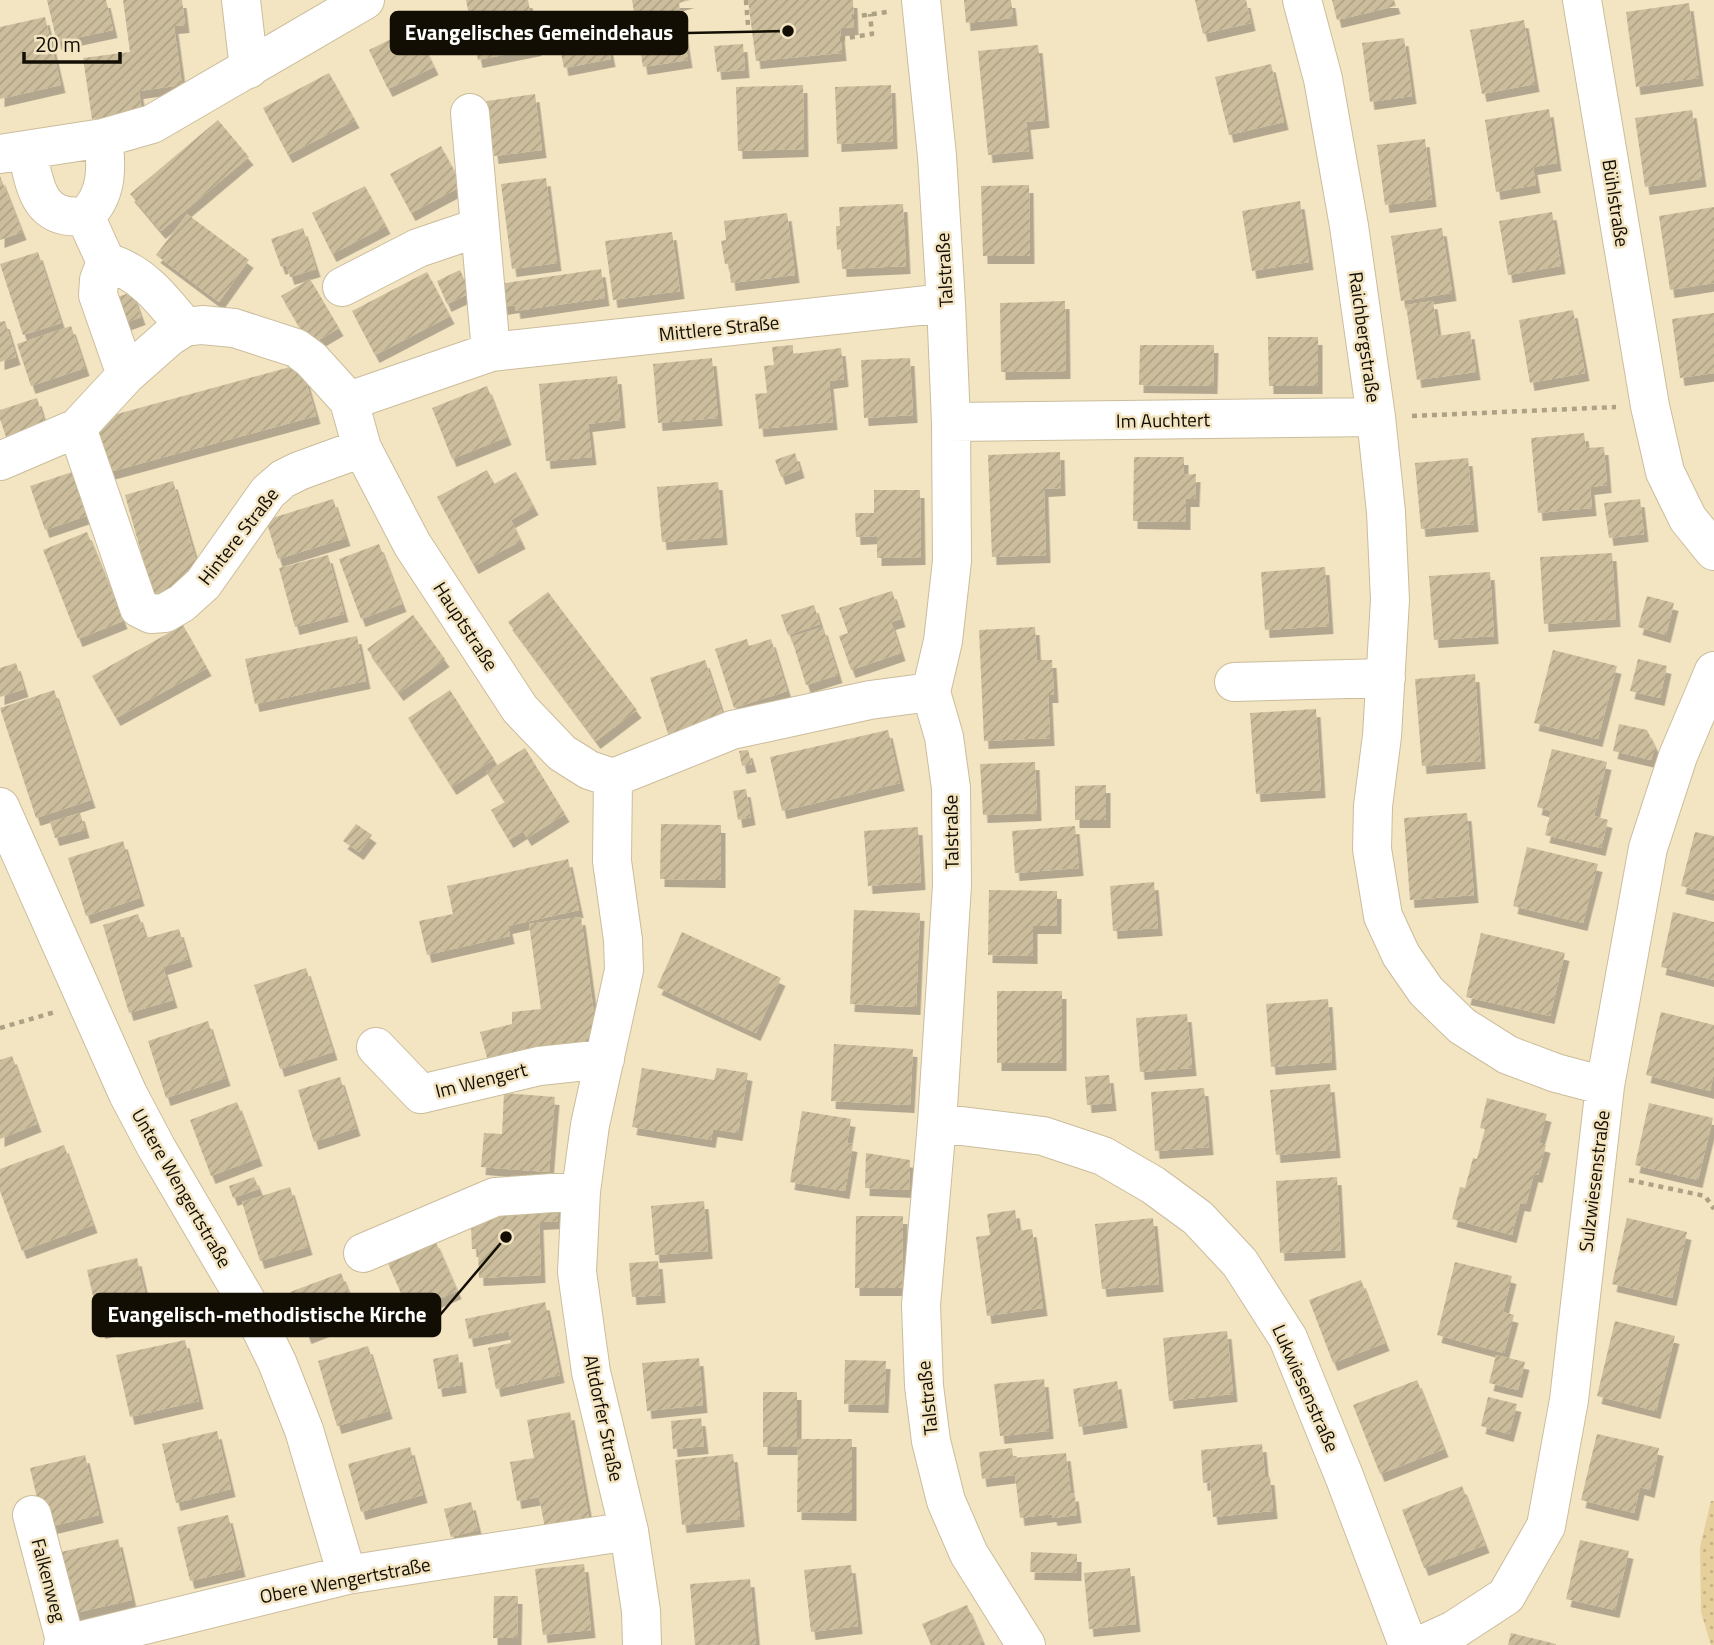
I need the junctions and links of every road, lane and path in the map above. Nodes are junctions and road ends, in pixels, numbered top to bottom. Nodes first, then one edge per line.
1 (242, 0) edge
2 (365, 0) edge
3 (746, 0) edge
4 (921, 0) edge
5 (1301, 0) edge
6 (1582, 0) edge
7 (870, 15) dead end
8 (748, 25) dead end
9 (840, 39) dead end
10 (249, 69) junction
11 (470, 113) dead end
12 (103, 138) junction
13 (14, 152) edge
14 (85, 216) junction
15 (480, 227) junction
16 (106, 262) junction
17 (342, 287) dead end
18 (946, 303) junction
19 (185, 327) junction
20 (491, 352) junction
21 (126, 375) junction
22 (349, 401) junction
23 (1650, 406) junction
24 (1376, 417) junction
25 (951, 422) junction
26 (77, 428) junction
27 (362, 448) junction
28 (0, 460) edge
29 (1714, 551) edge
30 (1714, 671) edge
31 (1385, 678) junction
32 (1234, 682) dead end
33 (931, 692) junction
34 (613, 778) junction
35 (0, 807) edge
36 (89, 1002) junction
37 (0, 1028) edge
38 (376, 1047) dead end
39 (605, 1059) junction
40 (1605, 1086) junction
41 (937, 1123) junction
42 (1594, 1173) junction
43 (581, 1191) junction
44 (1714, 1209) edge
45 (363, 1253) dead end
46 (32, 1515) dead end
47 (629, 1531) junction
48 (347, 1575) junction
49 (65, 1645) edge
50 (642, 1645) edge
51 (1026, 1645) edge
52 (1408, 1645) edge
53 (1421, 1645) edge

1 - 10 street
2 - 10 street
3 - 8 path
4 - 18 street, Talstraße
5 - 24 street, Raichbergstraße
6 - 23 street, Bühlstraße
7 - 9 path
10 - 12 street
11 - 15 street
12 - 13 street
12 - 14 street
13 - 14 street
14 - 16 street
15 - 17 street
15 - 20 street
16 - 19 street
16 - 21 street
18 - 20 street, Mittlere Straße
18 - 25 street, Talstraße
19 - 21 street
19 - 22 street, Hauptstraße
20 - 22 street, Mittlere Straße
21 - 26 street
22 - 27 street, Hauptstraße
23 - 24 path
23 - 29 street, Bühlstraße
24 - 25 street, Im Auchtert
24 - 31 street, Raichbergstraße
25 - 33 street, Talstraße
26 - 27 street, Hintere Straße
26 - 28 street
27 - 34 street, Hauptstraße
30 - 40 street, Sulzwiesenstraße
31 - 32 street
31 - 40 street, Raichbergstraße
33 - 34 street
33 - 41 street, Talstraße
34 - 39 street, Altdorfer Straße
35 - 36 street, Untere Wengertstraße
36 - 37 path
36 - 48 street, Untere Wengertstraße
38 - 39 street, Im Wengert
39 - 43 street, Altdorfer Straße
40 - 42 street, Sulzwiesenstraße
41 - 51 street, Talstraße
41 - 52 street, Lukwiesenstraße
42 - 44 path
42 - 53 street, Sulzwiesenstraße
43 - 45 street
43 - 47 street, Altdorfer Straße
46 - 49 street, Falkenweg
47 - 48 street, Obere Wengertstraße
47 - 50 street, Altdorfer Straße
48 - 49 street, Obere Wengertstraße

